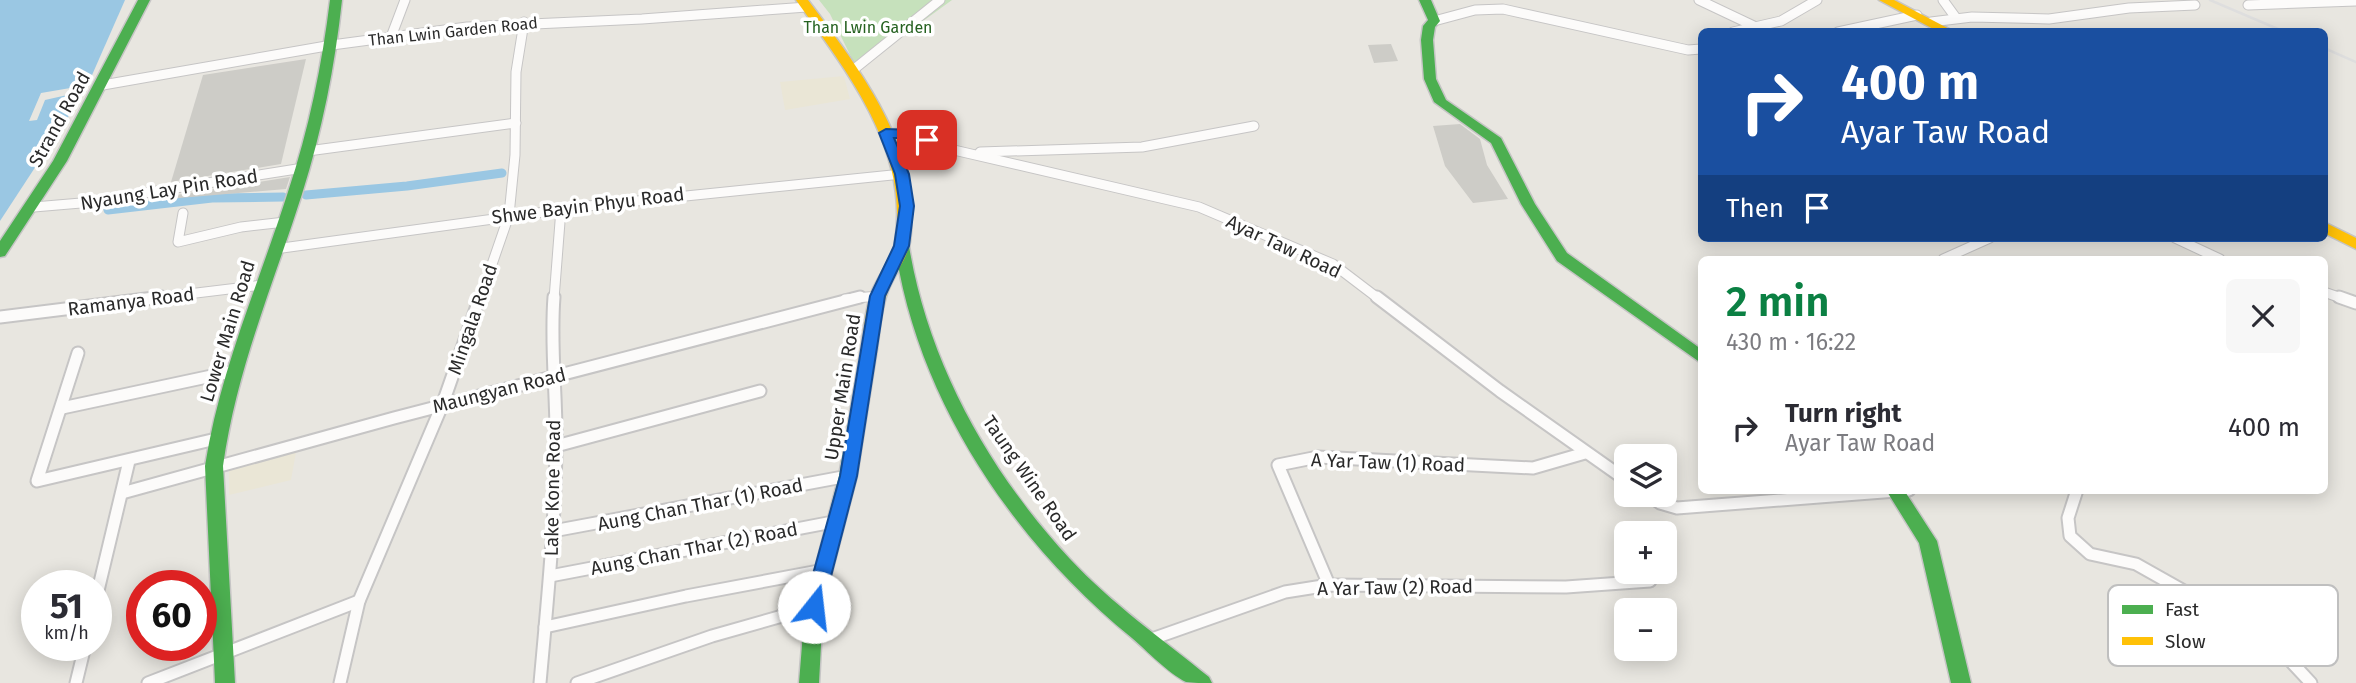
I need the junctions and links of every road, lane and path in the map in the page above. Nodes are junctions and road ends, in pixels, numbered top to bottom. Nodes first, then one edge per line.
1 (144, 0) edge
2 (336, 0) edge
3 (405, 0) edge
4 (940, 0) edge
5 (1425, 0) edge
6 (1699, 0) edge
7 (1817, 0) edge
8 (1885, 0) edge
9 (1943, 0) edge
10 (2356, 1) edge
11 (805, 4) edge
12 (2195, 5) dead end
13 (2248, 5) dead end
14 (1924, 18) junction
15 (1434, 20) junction
16 (524, 22) junction
17 (1953, 25) edge
18 (1756, 27) junction
19 (1751, 28) edge
20 (1863, 28) edge
21 (391, 37) junction
22 (332, 45) junction
23 (1698, 49) edge
24 (853, 70) junction
25 (103, 85) junction
26 (516, 123) junction
27 (1254, 126) dead end
28 (886, 133) junction
29 (308, 151) junction
30 (967, 152) junction
31 (303, 168) junction
32 (902, 174) junction
33 (34, 207) junction
34 (561, 209) junction
35 (183, 213) dead end
36 (509, 215) junction
37 (285, 222) junction
38 (2328, 229) edge
39 (1981, 242) edge
40 (2184, 242) edge
41 (2356, 244) edge
42 (902, 246) junction
43 (275, 249) junction
44 (0, 252) edge
45 (1950, 256) edge
46 (2214, 256) edge
47 (262, 285) junction
48 (2328, 293) edge
49 (878, 296) junction
50 (2356, 303) edge
51 (0, 317) edge
52 (78, 353) dead end
53 (1698, 355) edge
54 (234, 371) junction
55 (552, 377) junction
56 (760, 391) dead end
57 (443, 404) junction
58 (62, 408) junction
59 (216, 439) junction
60 (556, 446) junction
61 (1585, 453) junction
62 (130, 461) junction
63 (214, 466) junction
64 (1614, 472) edge
65 (848, 476) junction
66 (122, 493) junction
67 (1861, 494) edge
68 (1902, 494) edge
69 (2076, 494) edge
70 (1674, 507) edge
71 (838, 521) junction
72 (552, 531) junction
73 (103, 570) edge
74 (824, 570) junction
75 (550, 576) junction
76 (1614, 584) edge
77 (1329, 585) junction
78 (2174, 585) edge
79 (359, 601) junction
80 (814, 607) junction
81 (545, 626) junction
82 (1149, 640) junction
83 (223, 652) junction
84 (81, 661) edge
85 (2295, 666) edge
86 (76, 683) edge
87 (148, 683) edge
88 (225, 683) edge
89 (340, 683) edge
90 (540, 683) edge
91 (577, 683) edge
92 (809, 683) edge
93 (1202, 683) edge
94 (1961, 683) edge
95 (2311, 683) edge

1 - 25 main road, Strand Road
2 - 22 main road, Lower Main Road
3 - 21 street
4 - 24 street
5 - 15 main road
6 - 18 street
7 - 18 street
8 - 14 main road
9 - 17 street
10 - 13 street
11 - 16 street, Than Lwin Garden Road
11 - 24 main road, Upper Main Road
12 - 17 street
14 - 17 main road
14 - 20 street
15 - 23 street
15 - 53 main road
16 - 21 street, Than Lwin Garden Road
16 - 26 street, Mingala Road
18 - 19 street
21 - 22 street, Than Lwin Garden Road
22 - 25 street, Than Lwin Garden Road
22 - 29 main road, Lower Main Road
24 - 28 main road, Upper Main Road
25 - 33 main road, Strand Road
26 - 29 street
26 - 36 street, Mingala Road
27 - 30 street
28 - 30 street, Ayar Taw Road
28 - 32 main road, Upper Main Road
29 - 31 main road, Lower Main Road
30 - 61 street, Ayar Taw Road
31 - 33 street, Nyaung Lay Pin Road
31 - 37 main road, Lower Main Road
32 - 34 street, Shwe Bayin Phyu Road
32 - 42 main road, Upper Main Road
33 - 44 main road, Strand Road
34 - 36 street, Shwe Bayin Phyu Road
34 - 55 street, Lake Kone Road
35 - 37 street
36 - 43 street, Shwe Bayin Phyu Road
36 - 57 street, Mingala Road
37 - 43 main road, Lower Main Road
38 - 41 main road
39 - 45 street
40 - 46 street
42 - 49 main road, Upper Main Road
42 - 82 main road, Taung Wine Road
43 - 47 main road, Lower Main Road
47 - 51 street, Ramanya Road
47 - 54 main road, Lower Main Road
48 - 50 street
49 - 55 street, Maungyan Road
49 - 65 main road, Upper Main Road
52 - 58 street
54 - 58 street
54 - 59 main road, Lower Main Road
55 - 57 street, Maungyan Road
55 - 60 street, Lake Kone Road
56 - 60 street
57 - 63 street, Maungyan Road
57 - 79 street, Mingala Road
58 - 62 street
59 - 62 street
59 - 63 main road, Lower Main Road
60 - 72 street, Lake Kone Road
61 - 64 street, Ayar Taw Road
61 - 77 street, A Yar Taw (1) Road
62 - 66 street
63 - 66 street, Maungyan Road
63 - 83 main road, Lower Main Road
65 - 71 main road, Upper Main Road
65 - 72 street, Aung Chan Thar (1) Road
66 - 73 street
67 - 70 street
68 - 94 main road
69 - 78 street
71 - 74 main road, Upper Main Road
71 - 75 street, Aung Chan Thar (2) Road
72 - 75 street, Lake Kone Road
74 - 80 main road, Upper Main Road
74 - 81 street
75 - 81 street, Lake Kone Road
76 - 77 street, A Yar Taw (2) Road
77 - 82 street, A Yar Taw (2) Road
79 - 83 street
79 - 89 street, Mingala Road
80 - 91 street
80 - 92 main road, Upper Main Road
81 - 90 street, Lake Kone Road
82 - 93 main road, Taung Wine Road
83 - 87 street
83 - 88 main road, Lower Main Road
84 - 86 street
85 - 95 street

